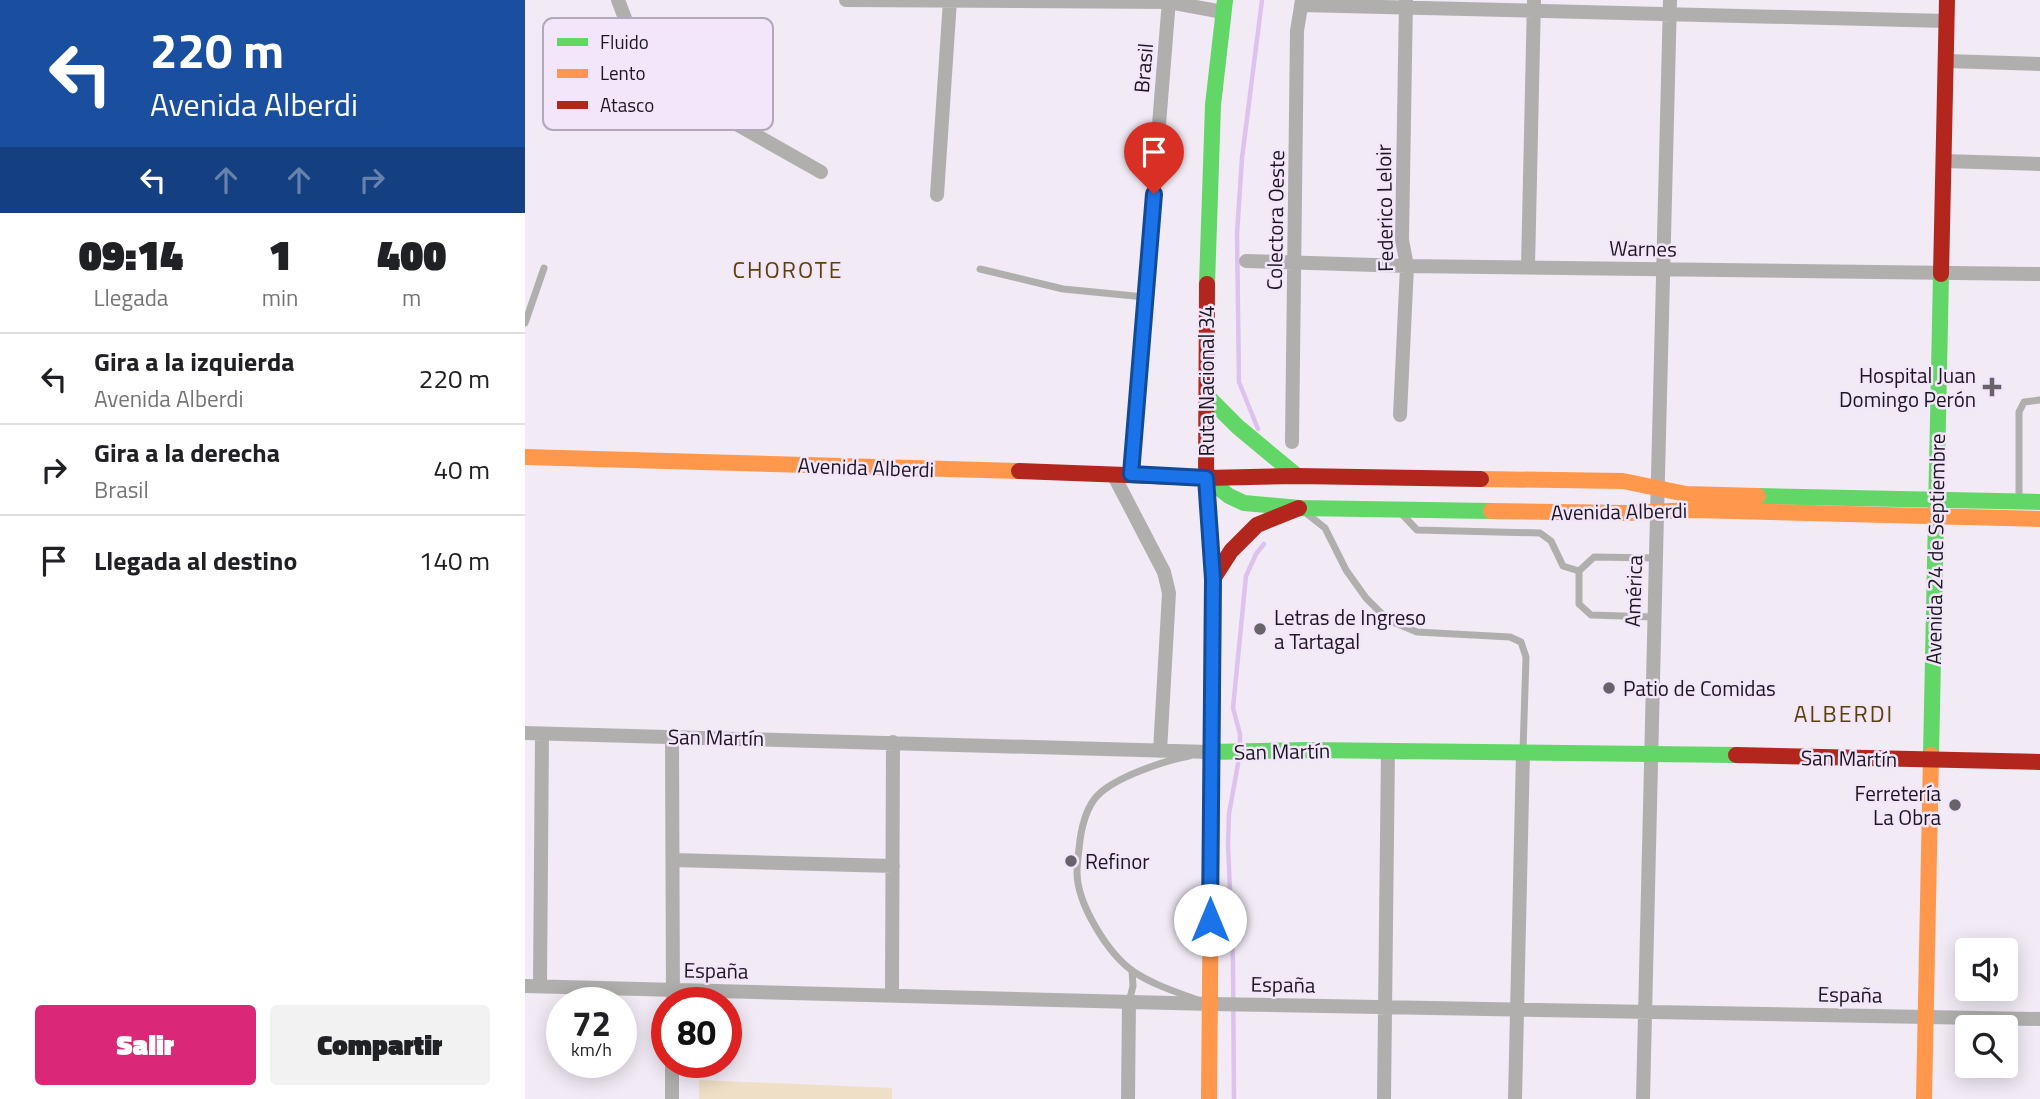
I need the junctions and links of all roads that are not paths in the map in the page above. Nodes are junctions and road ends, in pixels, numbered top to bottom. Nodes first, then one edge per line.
1 (618, 0) edge
2 (846, 0) edge
3 (950, 0) edge
4 (1947, 0) edge
5 (1169, 1) edge
6 (1301, 2) edge
7 (1406, 4) edge
8 (1224, 6) edge
9 (1534, 6) edge
10 (1670, 7) edge
11 (625, 18) edge
12 (1947, 21) junction
13 (1946, 61) junction
14 (2040, 64) edge
15 (747, 130) edge
16 (1944, 161) junction
17 (2040, 164) edge
18 (821, 172) dead end
19 (937, 195) dead end
20 (1246, 261) dead end
21 (1296, 261) junction
22 (1407, 266) junction
23 (1528, 267) junction
24 (544, 268) dead end
25 (980, 269) dead end
26 (1665, 270) junction
27 (1941, 273) junction
28 (2040, 274) edge
29 (1146, 298) junction
30 (525, 323) edge
31 (1207, 396) junction
32 (2040, 400) edge
33 (1400, 415) dead end
34 (1292, 442) dead end
35 (525, 457) edge
36 (1113, 474) junction
37 (1131, 474) junction
38 (1297, 476) junction
39 (1399, 477) junction
40 (1206, 478) junction
41 (1658, 489) junction
42 (2019, 502) junction
43 (2040, 502) edge
44 (1299, 508) junction
45 (1936, 508) junction
46 (1398, 509) junction
47 (1657, 512) junction
48 (2040, 519) edge
49 (1655, 558) junction
50 (1579, 571) junction
51 (1213, 579) junction
52 (1653, 617) junction
53 (525, 733) edge
54 (542, 734) junction
55 (672, 736) junction
56 (893, 742) junction
57 (1388, 750) junction
58 (1160, 751) junction
59 (1210, 752) junction
60 (1523, 752) junction
61 (1649, 753) junction
62 (1931, 760) junction
63 (2040, 762) edge
64 (673, 860) junction
65 (893, 866) junction
66 (1132, 971) junction
67 (533, 986) edge
68 (673, 987) edge
69 (651, 994) edge
70 (892, 995) junction
71 (742, 996) edge
72 (1129, 1002) junction
73 (1210, 1004) junction
74 (1384, 1006) junction
75 (1517, 1009) junction
76 (1644, 1011) junction
77 (1926, 1016) junction
78 (2040, 1018) edge
79 (673, 1078) edge
80 (672, 1099) edge
81 (1128, 1099) edge
82 (1209, 1099) edge
83 (1384, 1099) edge
84 (1515, 1099) edge
85 (1643, 1099) edge
86 (1924, 1099) edge

1 - 11 street
2 - 3 street
3 - 5 street
3 - 19 street
4 - 12 main road, Avenida 24 de Septiembre
5 - 8 street
5 - 29 street, Brasil
6 - 7 street
6 - 21 street, Colectora Oeste
7 - 9 street
7 - 22 street, Federico Leloir
8 - 31 main road, Ruta Nacional 34
9 - 10 street
9 - 23 street
10 - 12 street
10 - 26 street, América
12 - 13 main road, Avenida 24 de Septiembre
13 - 14 street
13 - 16 main road, Avenida 24 de Septiembre
15 - 18 street
16 - 17 street
16 - 27 main road, Avenida 24 de Septiembre
20 - 21 street, Warnes
21 - 22 street, Warnes
21 - 34 street, Colectora Oeste
22 - 23 street, Warnes
22 - 33 street, Federico Leloir
23 - 26 street, Warnes
24 - 30 lane
25 - 29 lane
26 - 27 street, Warnes
26 - 41 street, América
27 - 28 street, Warnes
27 - 45 main road, Avenida 24 de Septiembre
29 - 37 street, Brasil
31 - 38 main road
31 - 40 main road, Ruta Nacional 34
32 - 42 lane
35 - 36 main road, Avenida Alberdi
36 - 37 main road, Avenida Alberdi
36 - 58 street
37 - 40 main road, Avenida Alberdi
38 - 39 main road, Avenida Alberdi
38 - 40 main road, Avenida Alberdi
39 - 41 main road, Avenida Alberdi
39 - 46 main road
40 - 44 main road, Avenida Alberdi
40 - 51 main road, Ruta Nacional 34
41 - 45 main road, Avenida Alberdi
41 - 47 street, América
42 - 43 main road, Avenida Alberdi
42 - 45 main road, Avenida Alberdi
44 - 46 main road, Avenida Alberdi
44 - 51 main road
44 - 60 lane
45 - 47 main road, Avenida Alberdi
45 - 48 main road, Avenida Alberdi
45 - 62 main road, Avenida 24 de Septiembre
46 - 47 main road, Avenida Alberdi
46 - 50 lane
47 - 49 street, América
49 - 50 lane
49 - 52 street, América
50 - 52 lane
51 - 59 main road, Ruta Nacional 34
52 - 61 street, América
53 - 54 street, San Martín
54 - 55 street, San Martín
54 - 67 street
55 - 56 street, San Martín
55 - 64 street
56 - 58 street, San Martín
56 - 65 street
57 - 59 main road, San Martín
57 - 60 main road, San Martín
57 - 74 street
58 - 59 street, San Martín
59 - 66 lane
59 - 73 main road, Ruta Nacional 34
60 - 61 main road, San Martín
60 - 75 street
61 - 62 main road, San Martín
61 - 76 street, América
62 - 63 main road, San Martín
62 - 77 main road, Avenida 24 de Septiembre
64 - 65 street
64 - 68 street
65 - 70 street
66 - 72 lane
66 - 73 lane
67 - 69 street, España
70 - 71 street, España
70 - 72 street, España
72 - 73 street, España
72 - 81 street
73 - 74 street, España
73 - 82 main road, Ruta Nacional 34
74 - 75 street, España
74 - 83 street
75 - 76 street, España
75 - 84 street
76 - 77 street, España
76 - 85 street, América
77 - 78 street, España
77 - 86 main road, Avenida 24 de Septiembre
79 - 80 street

